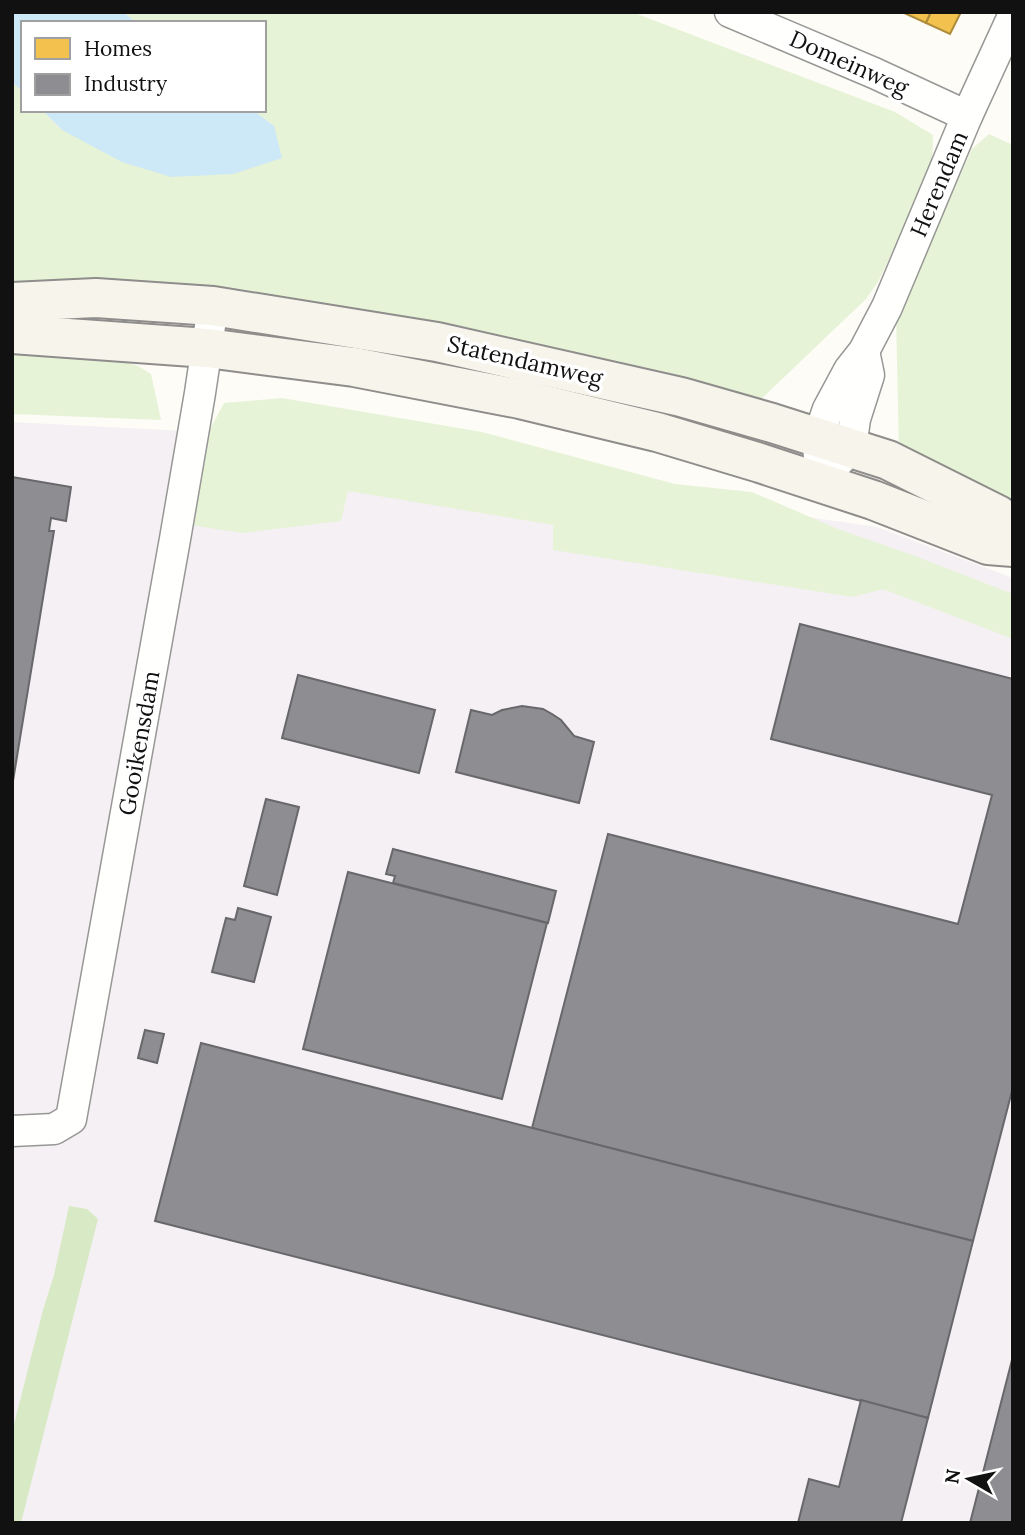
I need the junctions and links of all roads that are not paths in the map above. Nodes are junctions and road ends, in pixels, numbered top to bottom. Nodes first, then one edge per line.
1 (730, 12) edge
2 (1013, 16) edge
3 (967, 116) junction
4 (12, 302) edge
5 (213, 306) junction
6 (12, 334) edge
7 (207, 348) junction
8 (834, 443) junction
9 (820, 482) junction
10 (1013, 527) edge
11 (1013, 547) edge
12 (12, 1131) edge

1 - 3 street, Domeinweg
2 - 3 street, Herendam
3 - 8 street, Herendam
4 - 5 main road, Statendamweg
5 - 7 street, Gooikensdam
5 - 8 main road, Statendamweg
6 - 7 main road, Statendamweg
7 - 9 main road, Statendamweg
7 - 12 street, Gooikensdam
8 - 9 street
8 - 10 main road, Statendamweg
9 - 11 main road, Statendamweg

